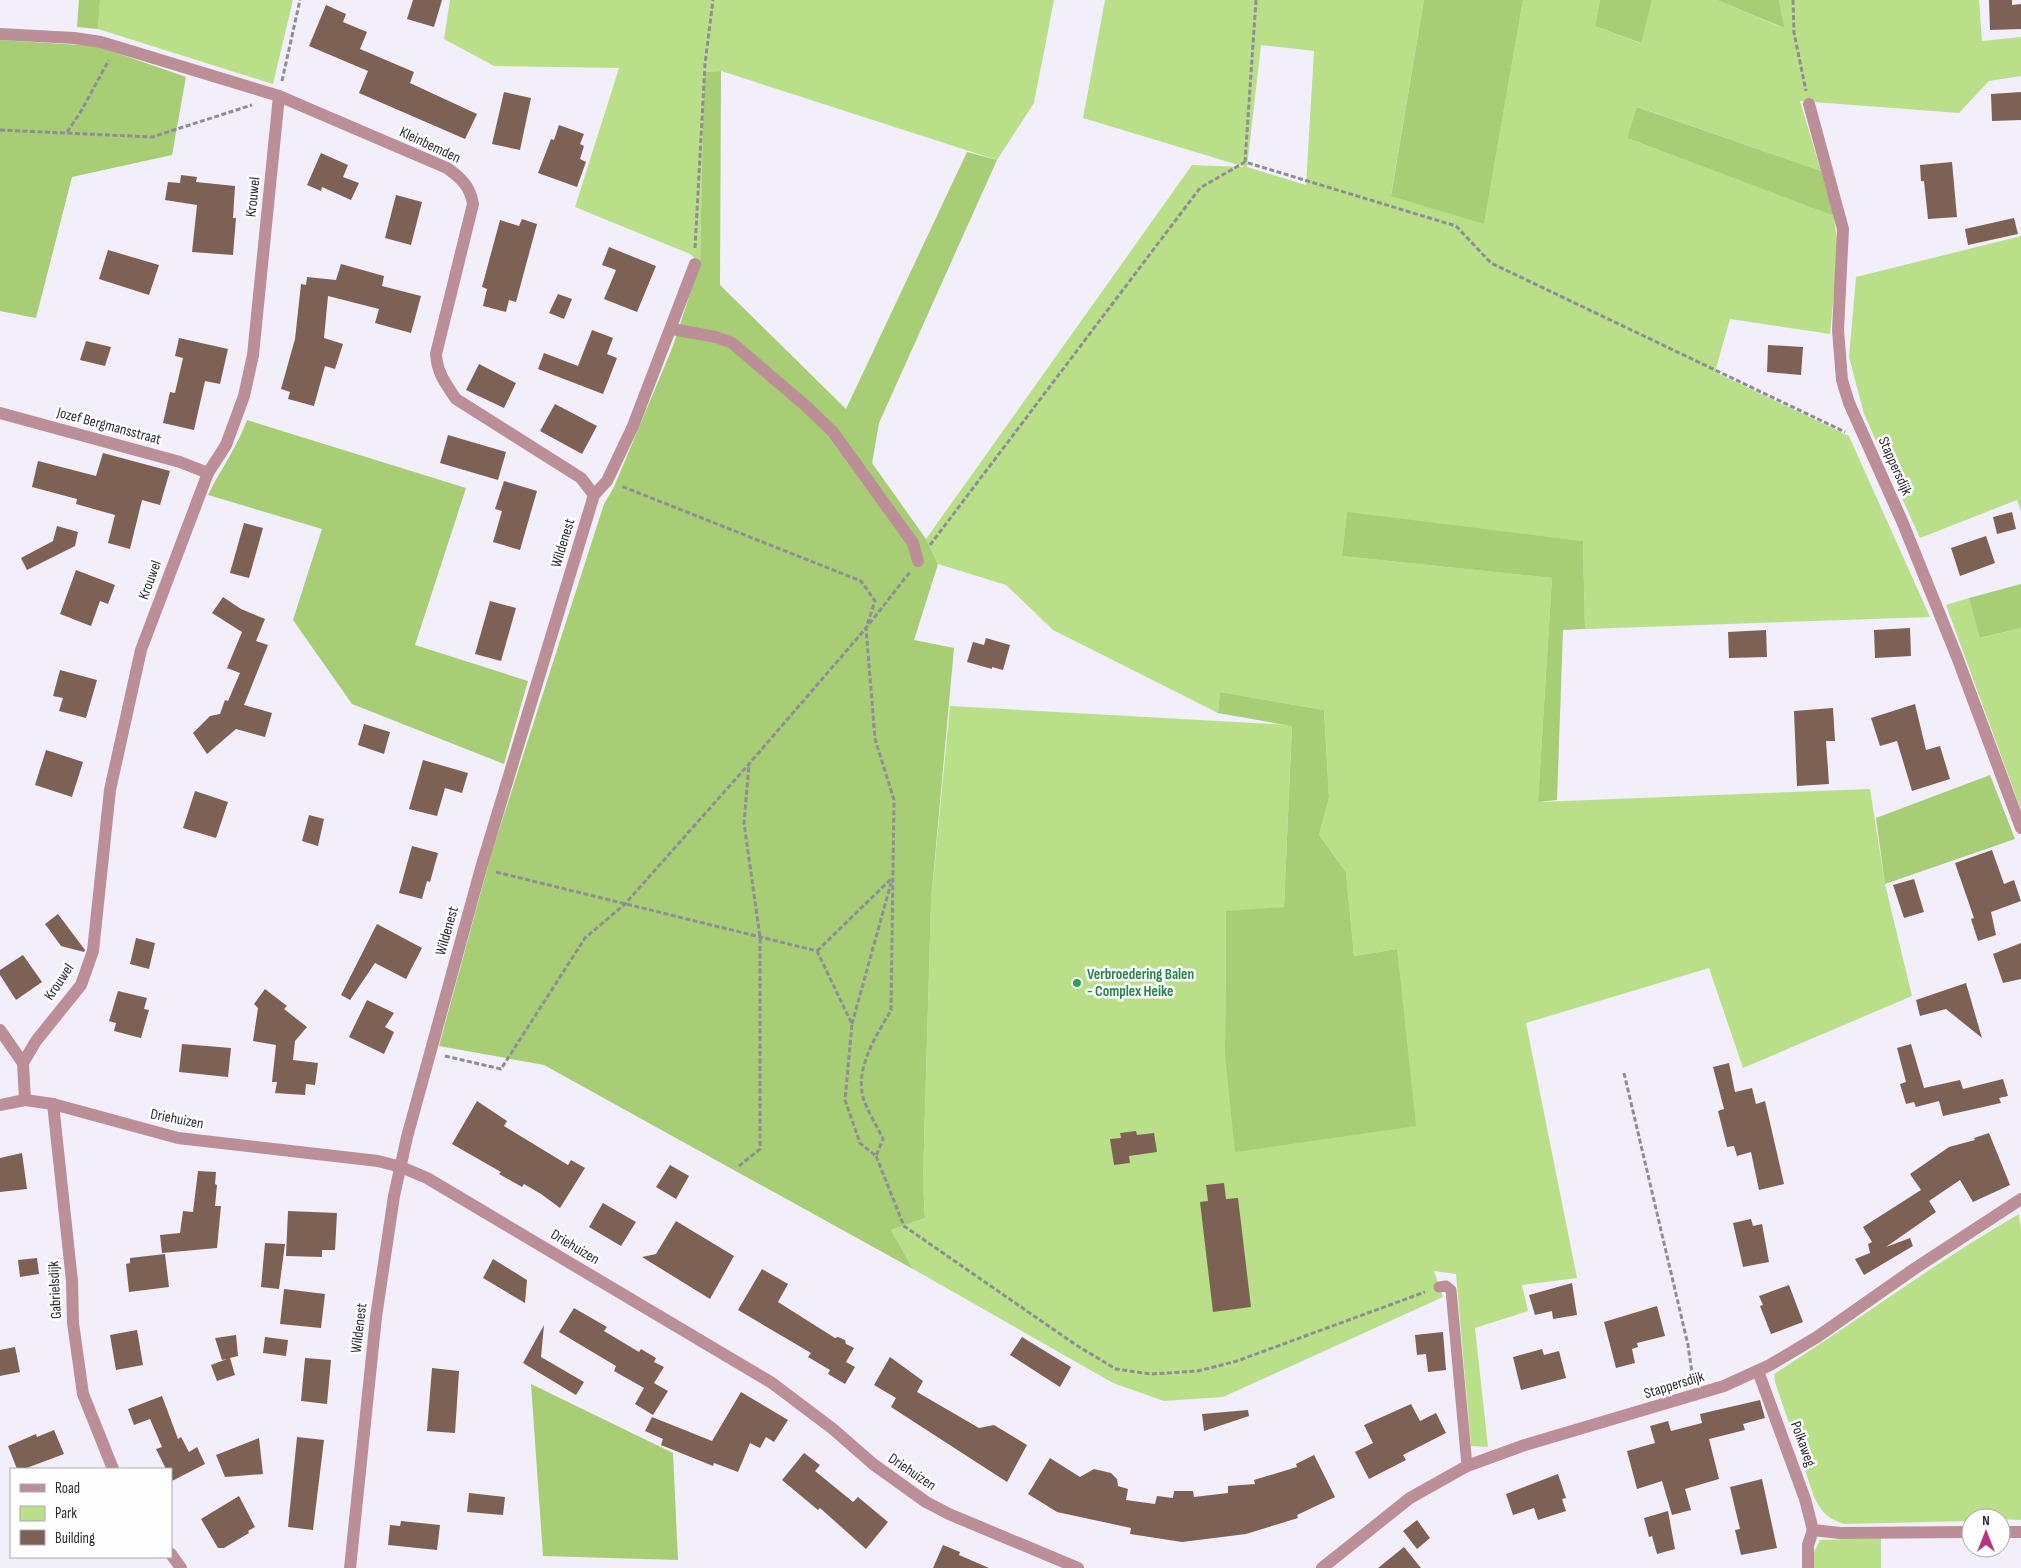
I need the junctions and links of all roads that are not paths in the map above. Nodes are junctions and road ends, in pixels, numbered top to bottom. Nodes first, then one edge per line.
1 (0, 34) edge
2 (279, 96) junction
3 (1809, 104) road end
4 (694, 264) road end
5 (672, 329) junction
6 (0, 413) edge
7 (208, 473) junction
8 (594, 495) junction
9 (918, 561) road end
10 (2021, 828) edge
11 (0, 1030) edge
12 (23, 1063) junction
13 (25, 1100) junction
14 (53, 1104) junction
15 (0, 1105) edge
16 (401, 1167) junction
17 (2021, 1199) edge
18 (1440, 1287) road end
19 (1758, 1371) junction
20 (1467, 1466) junction
21 (113, 1468) edge
22 (1814, 1530) junction
23 (1961, 1532) edge
24 (172, 1555) edge
25 (181, 1568) edge
26 (350, 1568) edge
27 (1078, 1568) edge
28 (1322, 1568) edge
29 (1808, 1568) edge

1 - 2 street, Kleinbemden
2 - 7 street, Krouwel
2 - 8 street, Kleinbemden
3 - 10 street, Stappersdijk
4 - 5 street, Wildenest
5 - 8 street, Wildenest
5 - 9 street
6 - 7 street, Jozef Bergmansstraat
7 - 12 street, Krouwel
8 - 16 street, Wildenest
11 - 12 street
12 - 13 street
13 - 14 street, Driehuizen
13 - 15 street, Driehuizen
14 - 16 street, Driehuizen
14 - 21 street, Gabrielsdijk
16 - 26 street, Wildenest
16 - 27 street, Driehuizen
17 - 19 street, Stappersdijk
18 - 20 lane
19 - 20 street, Stappersdijk
19 - 22 street, Polkaweg
20 - 28 street, Stappersdijk
22 - 23 street
22 - 29 street
24 - 25 street

